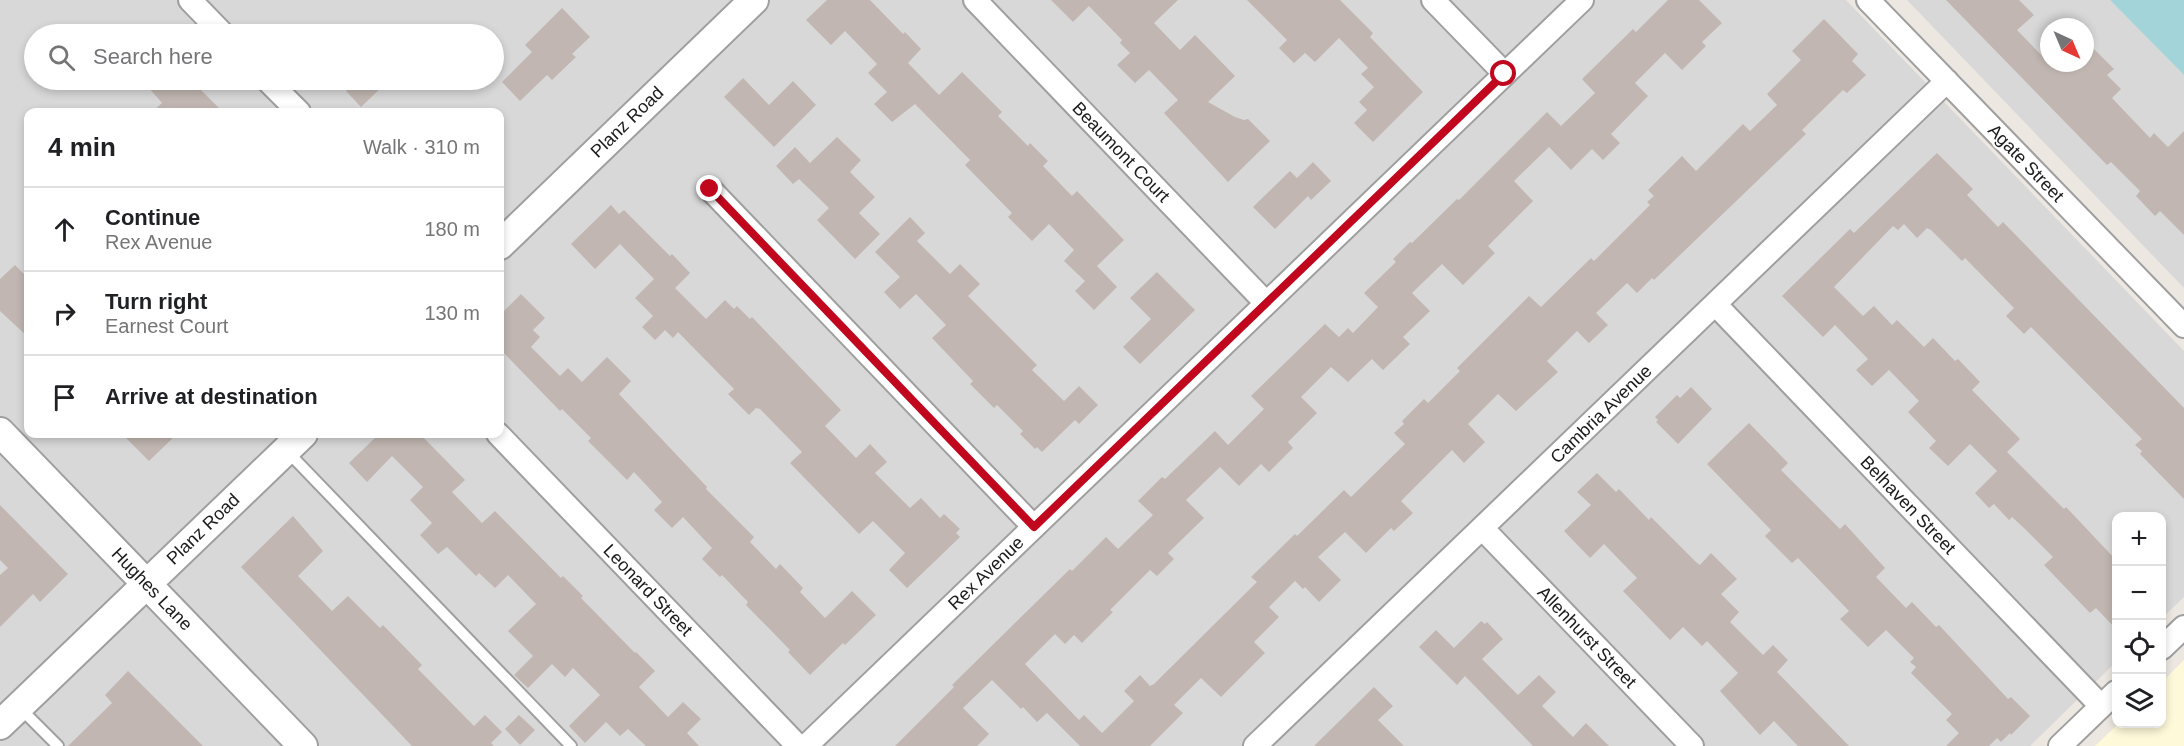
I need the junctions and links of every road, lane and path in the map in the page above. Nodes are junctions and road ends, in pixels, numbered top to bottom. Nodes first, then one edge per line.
1 (190, 0) edge
2 (754, 0) edge
3 (975, 0) edge
4 (1433, 0) edge
5 (1582, 0) edge
6 (1869, 0) edge
7 (214, 24) edge
8 (1504, 74) junction
9 (1947, 81) junction
10 (277, 90) edge
11 (295, 108) edge
12 (710, 189) dead end
13 (504, 241) edge
14 (1266, 303) junction
15 (1715, 304) junction
16 (2184, 326) edge
17 (0, 432) edge
18 (502, 438) edge
19 (294, 442) edge
20 (1034, 527) junction
21 (1482, 528) junction
22 (147, 584) junction
23 (2184, 627) edge
24 (2166, 644) edge
25 (2109, 699) edge
26 (10, 716) edge
27 (58, 746) edge
28 (303, 746) edge
29 (571, 746) edge
30 (798, 746) edge
31 (806, 746) edge
32 (1255, 746) edge
33 (1692, 746) edge
34 (2060, 746) edge

1 - 7 street
2 - 13 street, Planz Road
3 - 14 street, Beaumont Court
4 - 8 street
5 - 8 street, Rex Avenue
6 - 9 street, Agate Street
8 - 14 street, Rex Avenue
9 - 15 street, Cambria Avenue
9 - 16 street, Agate Street
10 - 11 street
12 - 20 street
14 - 20 street, Rex Avenue
15 - 21 street, Cambria Avenue
15 - 25 street, Belhaven Street
17 - 22 street, Hughes Lane
18 - 30 street, Leonard Street
19 - 22 street, Planz Road
19 - 29 lane
20 - 31 street, Rex Avenue
21 - 32 street, Cambria Avenue
21 - 33 street, Allenhurst Street
22 - 26 street, Planz Road
22 - 28 street, Hughes Lane
23 - 24 street
25 - 34 street
26 - 27 lane

